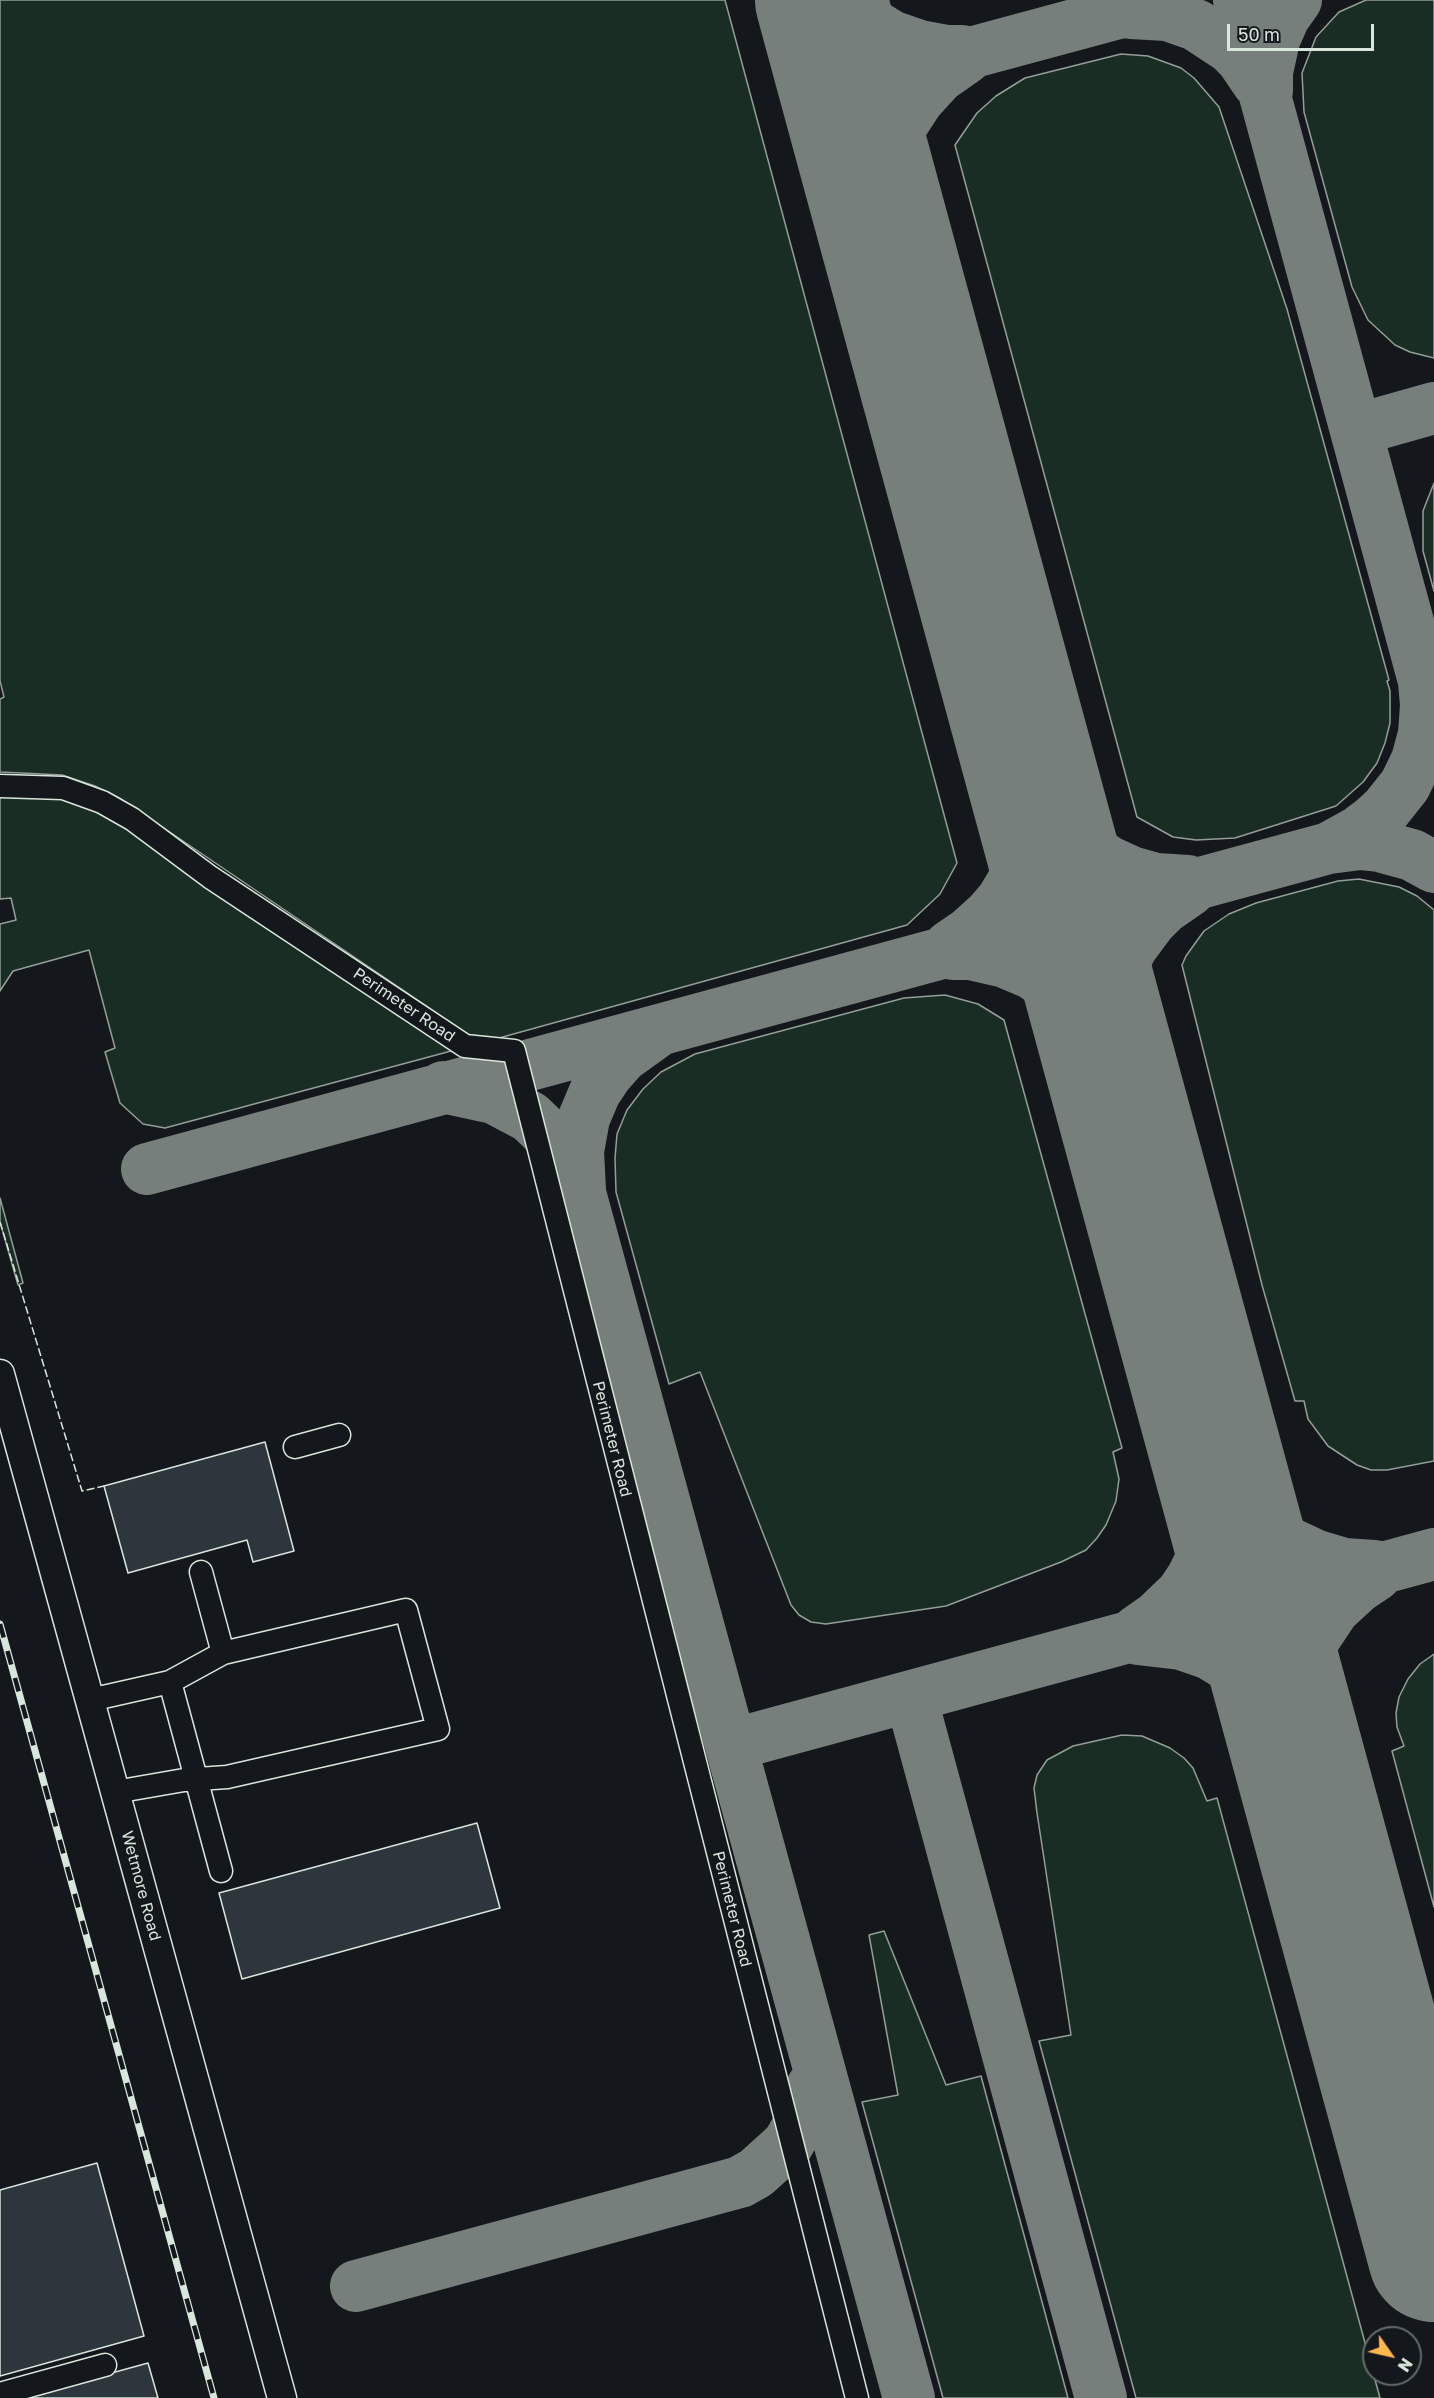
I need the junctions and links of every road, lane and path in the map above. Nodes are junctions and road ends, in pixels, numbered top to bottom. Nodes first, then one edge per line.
1 (0, 786) edge
2 (0, 1374) edge
3 (339, 1435) dead end
4 (294, 1447) dead end
5 (201, 1572) dead end
6 (223, 1653) junction
7 (170, 1682) junction
8 (90, 1700) junction
9 (198, 1779) junction
10 (115, 1792) junction
11 (221, 1870) dead end
12 (105, 2365) dead end
13 (0, 2394) edge
14 (282, 2398) edge
15 (857, 2398) edge

1 - 15 lane, Perimeter Road
2 - 8 main road, Wetmore Road
3 - 4 lane
5 - 6 lane
6 - 7 lane
6 - 9 lane
7 - 8 lane
7 - 9 lane
8 - 10 main road, Wetmore Road
9 - 10 lane
9 - 11 lane
10 - 14 main road, Wetmore Road
12 - 13 lane

